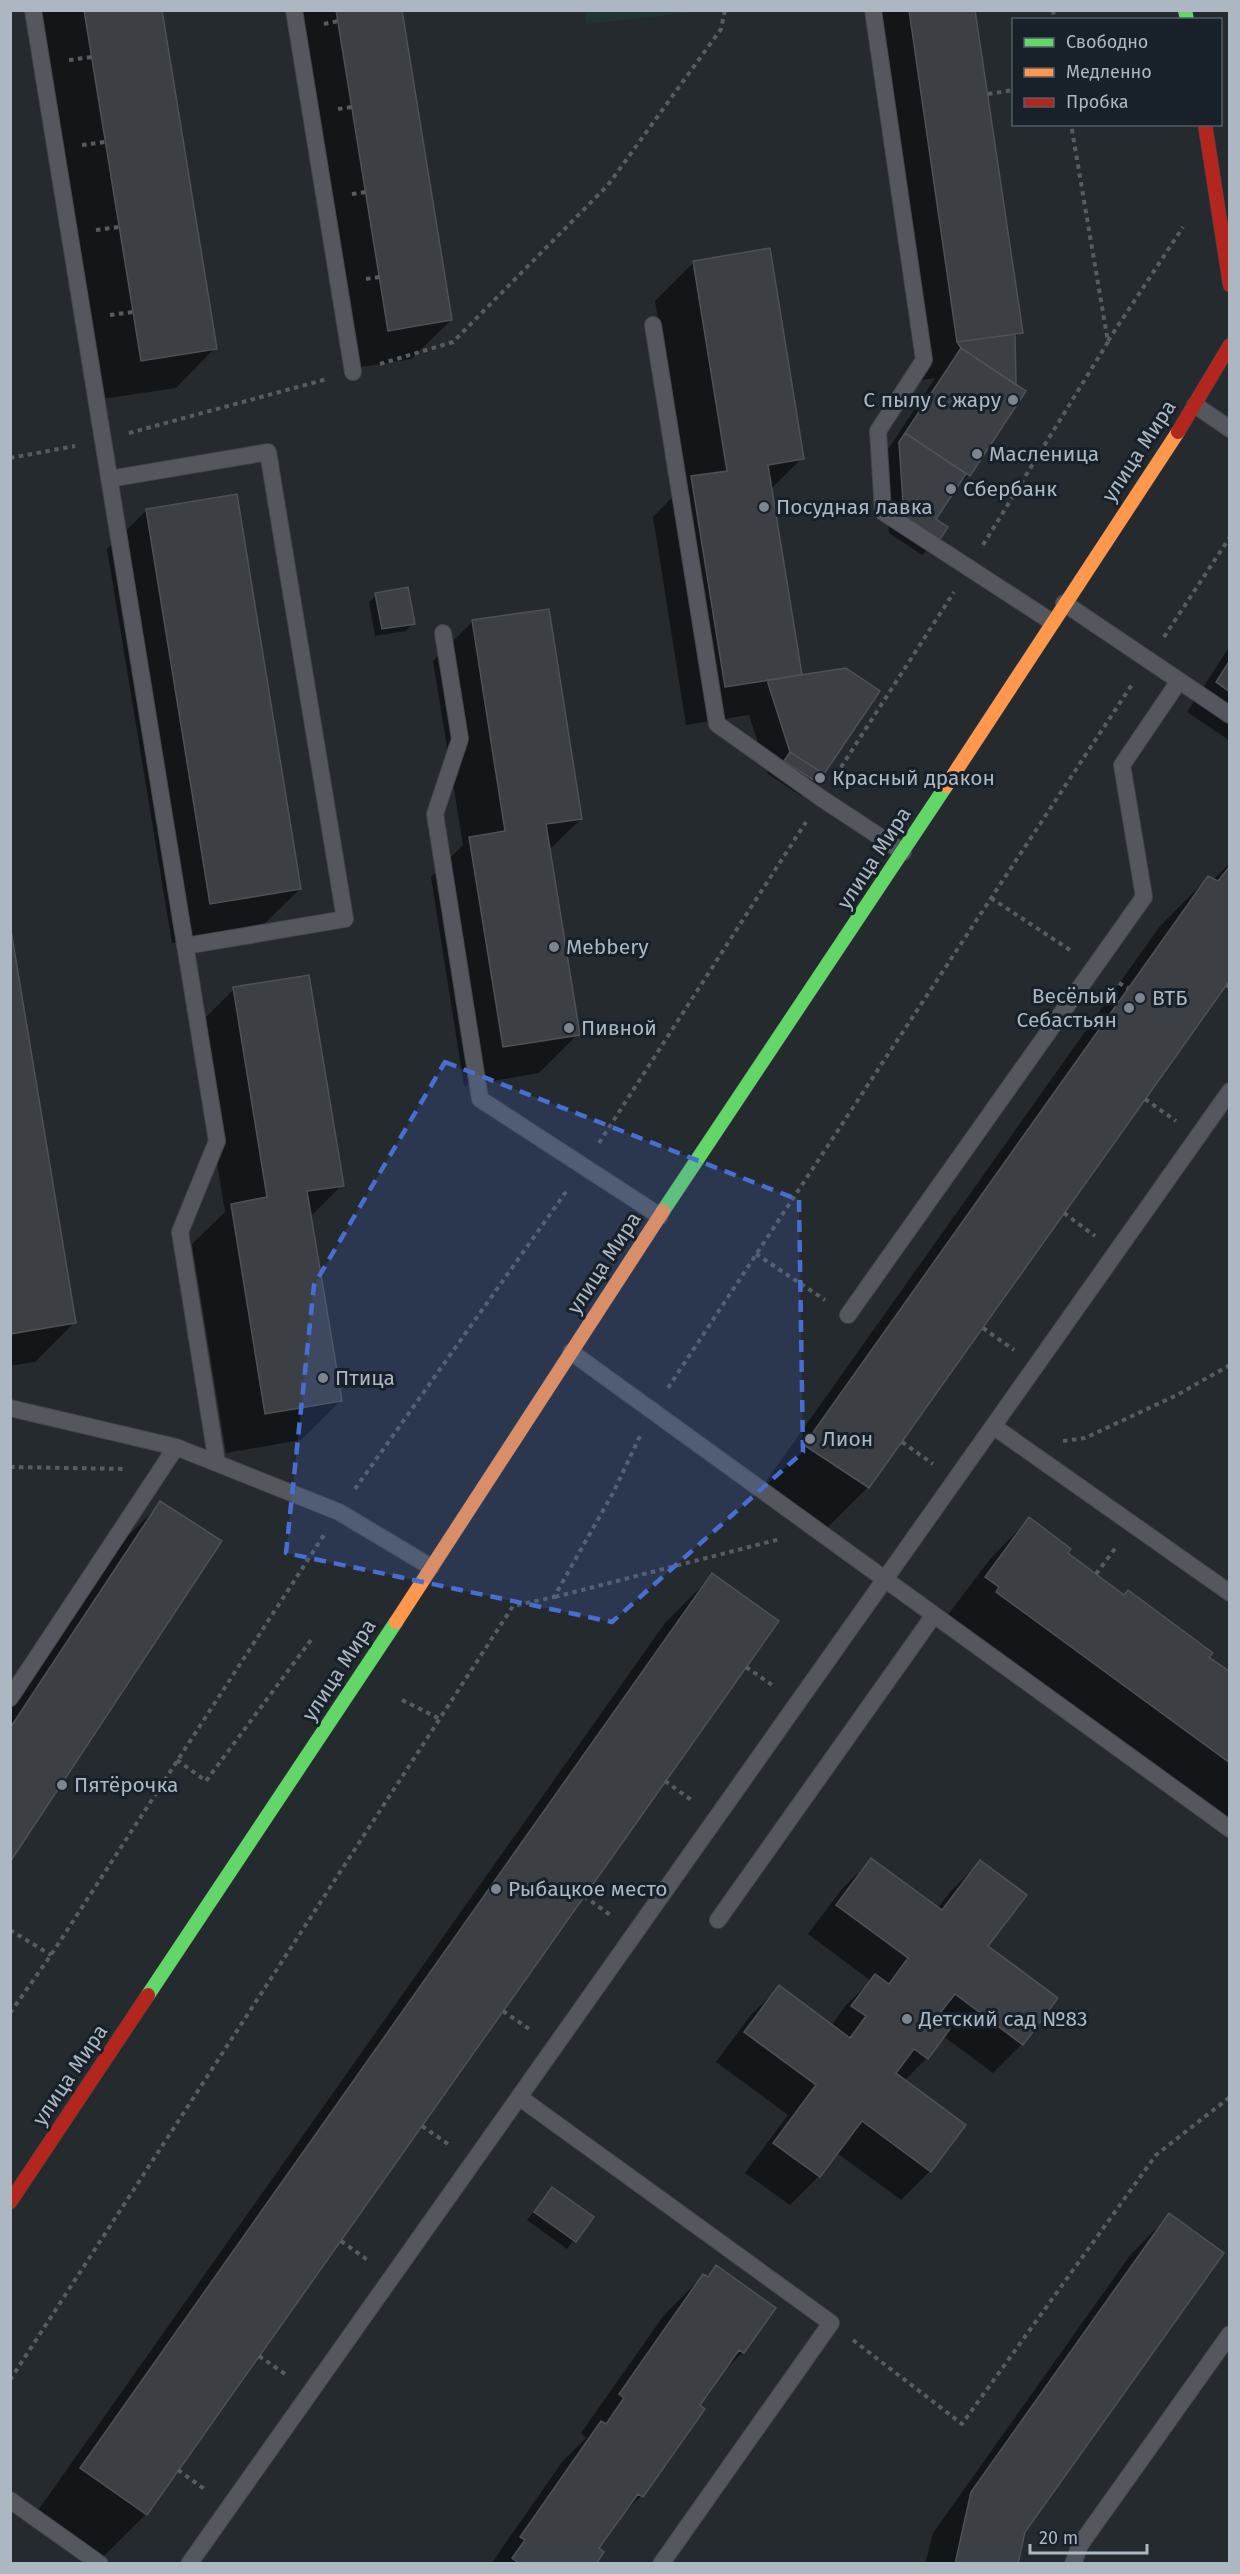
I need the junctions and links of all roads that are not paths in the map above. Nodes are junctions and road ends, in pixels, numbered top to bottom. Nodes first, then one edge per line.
1 (33, 10) edge
2 (294, 10) edge
3 (873, 10) edge
4 (1205, 126) edge
5 (1230, 285) edge
6 (653, 326) dead end
7 (1230, 345) edge
8 (353, 372) road end
9 (1195, 405) junction
10 (1230, 429) edge
11 (109, 479) junction
12 (1065, 603) junction
13 (1052, 622) junction
14 (443, 633) dead end
15 (1179, 681) junction
16 (1230, 715) edge
17 (903, 852) junction
18 (185, 946) junction
19 (1230, 1091) edge
20 (660, 1216) junction
21 (848, 1315) road end
22 (571, 1352) junction
23 (10, 1408) edge
24 (993, 1426) junction
25 (176, 1447) junction
26 (217, 1463) junction
27 (431, 1568) junction
28 (884, 1580) junction
29 (1230, 1593) edge
30 (934, 1615) junction
31 (10, 1698) edge
32 (1230, 1828) edge
33 (718, 1920) dead end
34 (519, 2097) junction
35 (10, 2202) edge
36 (1230, 2334) edge
37 (10, 2500) edge
38 (100, 2564) edge
39 (189, 2564) edge
40 (661, 2564) edge
41 (1073, 2564) edge

1 - 11 lane
2 - 8 lane
3 - 13 lane
4 - 5 main road
6 - 17 lane
7 - 9 main road, улица Мира
9 - 10 lane
9 - 12 main road, улица Мира
11 - 18 lane
11 - 18 lane
12 - 13 main road, улица Мира
12 - 15 lane
13 - 17 main road, улица Мира
14 - 20 lane
15 - 16 lane
15 - 21 lane
17 - 20 main road, улица Мира
18 - 26 lane
19 - 24 lane
20 - 22 main road, улица Мира
22 - 27 main road, улица Мира
22 - 28 lane
23 - 25 lane
24 - 28 lane
24 - 29 lane
25 - 26 lane
25 - 31 lane
26 - 27 lane
27 - 35 main road, улица Мира
28 - 30 lane
28 - 34 lane
30 - 32 lane
30 - 33 lane
34 - 39 lane
34 - 40 lane
36 - 41 lane
37 - 38 lane

